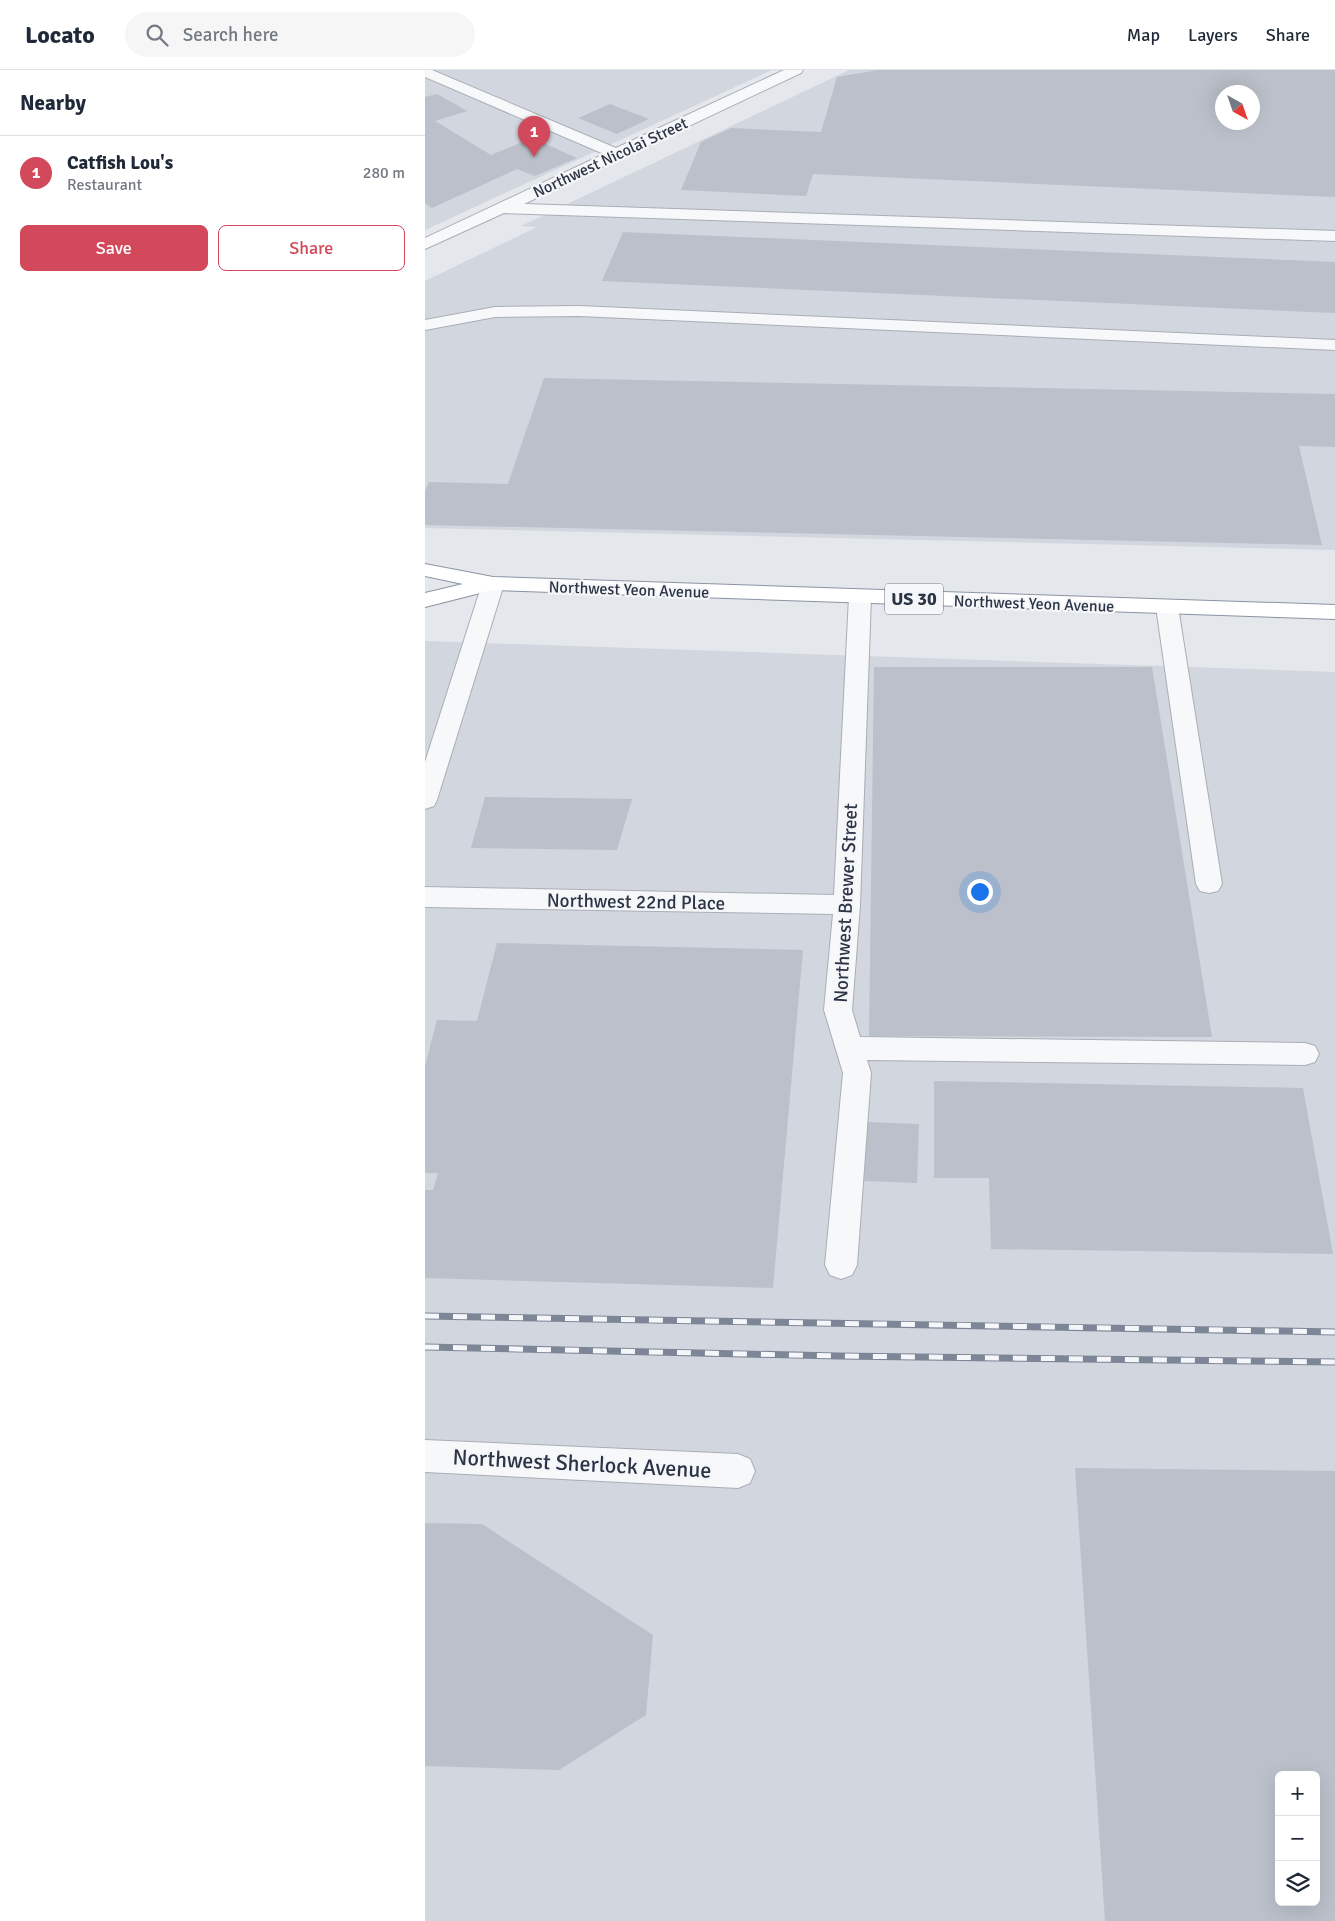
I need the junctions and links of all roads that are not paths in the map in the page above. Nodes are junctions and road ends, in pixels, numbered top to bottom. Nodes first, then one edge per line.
1 (796, 70) edge
2 (428, 75) edge
3 (616, 154) junction
4 (501, 208) junction
5 (1335, 236) edge
6 (425, 244) edge
7 (425, 325) edge
8 (1335, 344) edge
9 (425, 570) edge
10 (493, 584) junction
11 (859, 597) junction
12 (425, 600) edge
13 (1167, 607) junction
14 (1335, 612) edge
15 (425, 800) edge
16 (1209, 884) dead end
17 (425, 898) edge
18 (847, 905) junction
19 (849, 1048) junction
20 (1305, 1054) dead end
21 (841, 1265) dead end
22 (425, 1456) edge
23 (738, 1471) dead end

1 - 3 street, Northwest Nicolai Street
2 - 3 street
3 - 4 street, Northwest Nicolai Street
4 - 5 street
4 - 6 street, Northwest Nicolai Street
7 - 8 street
9 - 10 highway, Northwest Yeon Avenue / US 30
10 - 11 highway, Northwest Yeon Avenue / US 30
10 - 12 highway, Northwest Yeon Avenue / US 30
10 - 15 street
11 - 13 highway, Northwest Yeon Avenue / US 30
11 - 18 street, Northwest Brewer Street
13 - 14 highway, Northwest Yeon Avenue / US 30
13 - 16 street
17 - 18 street, Northwest 22nd Place
18 - 19 street, Northwest Brewer Street
19 - 20 street
19 - 21 street, Northwest Brewer Street
22 - 23 street, Northwest Sherlock Avenue

